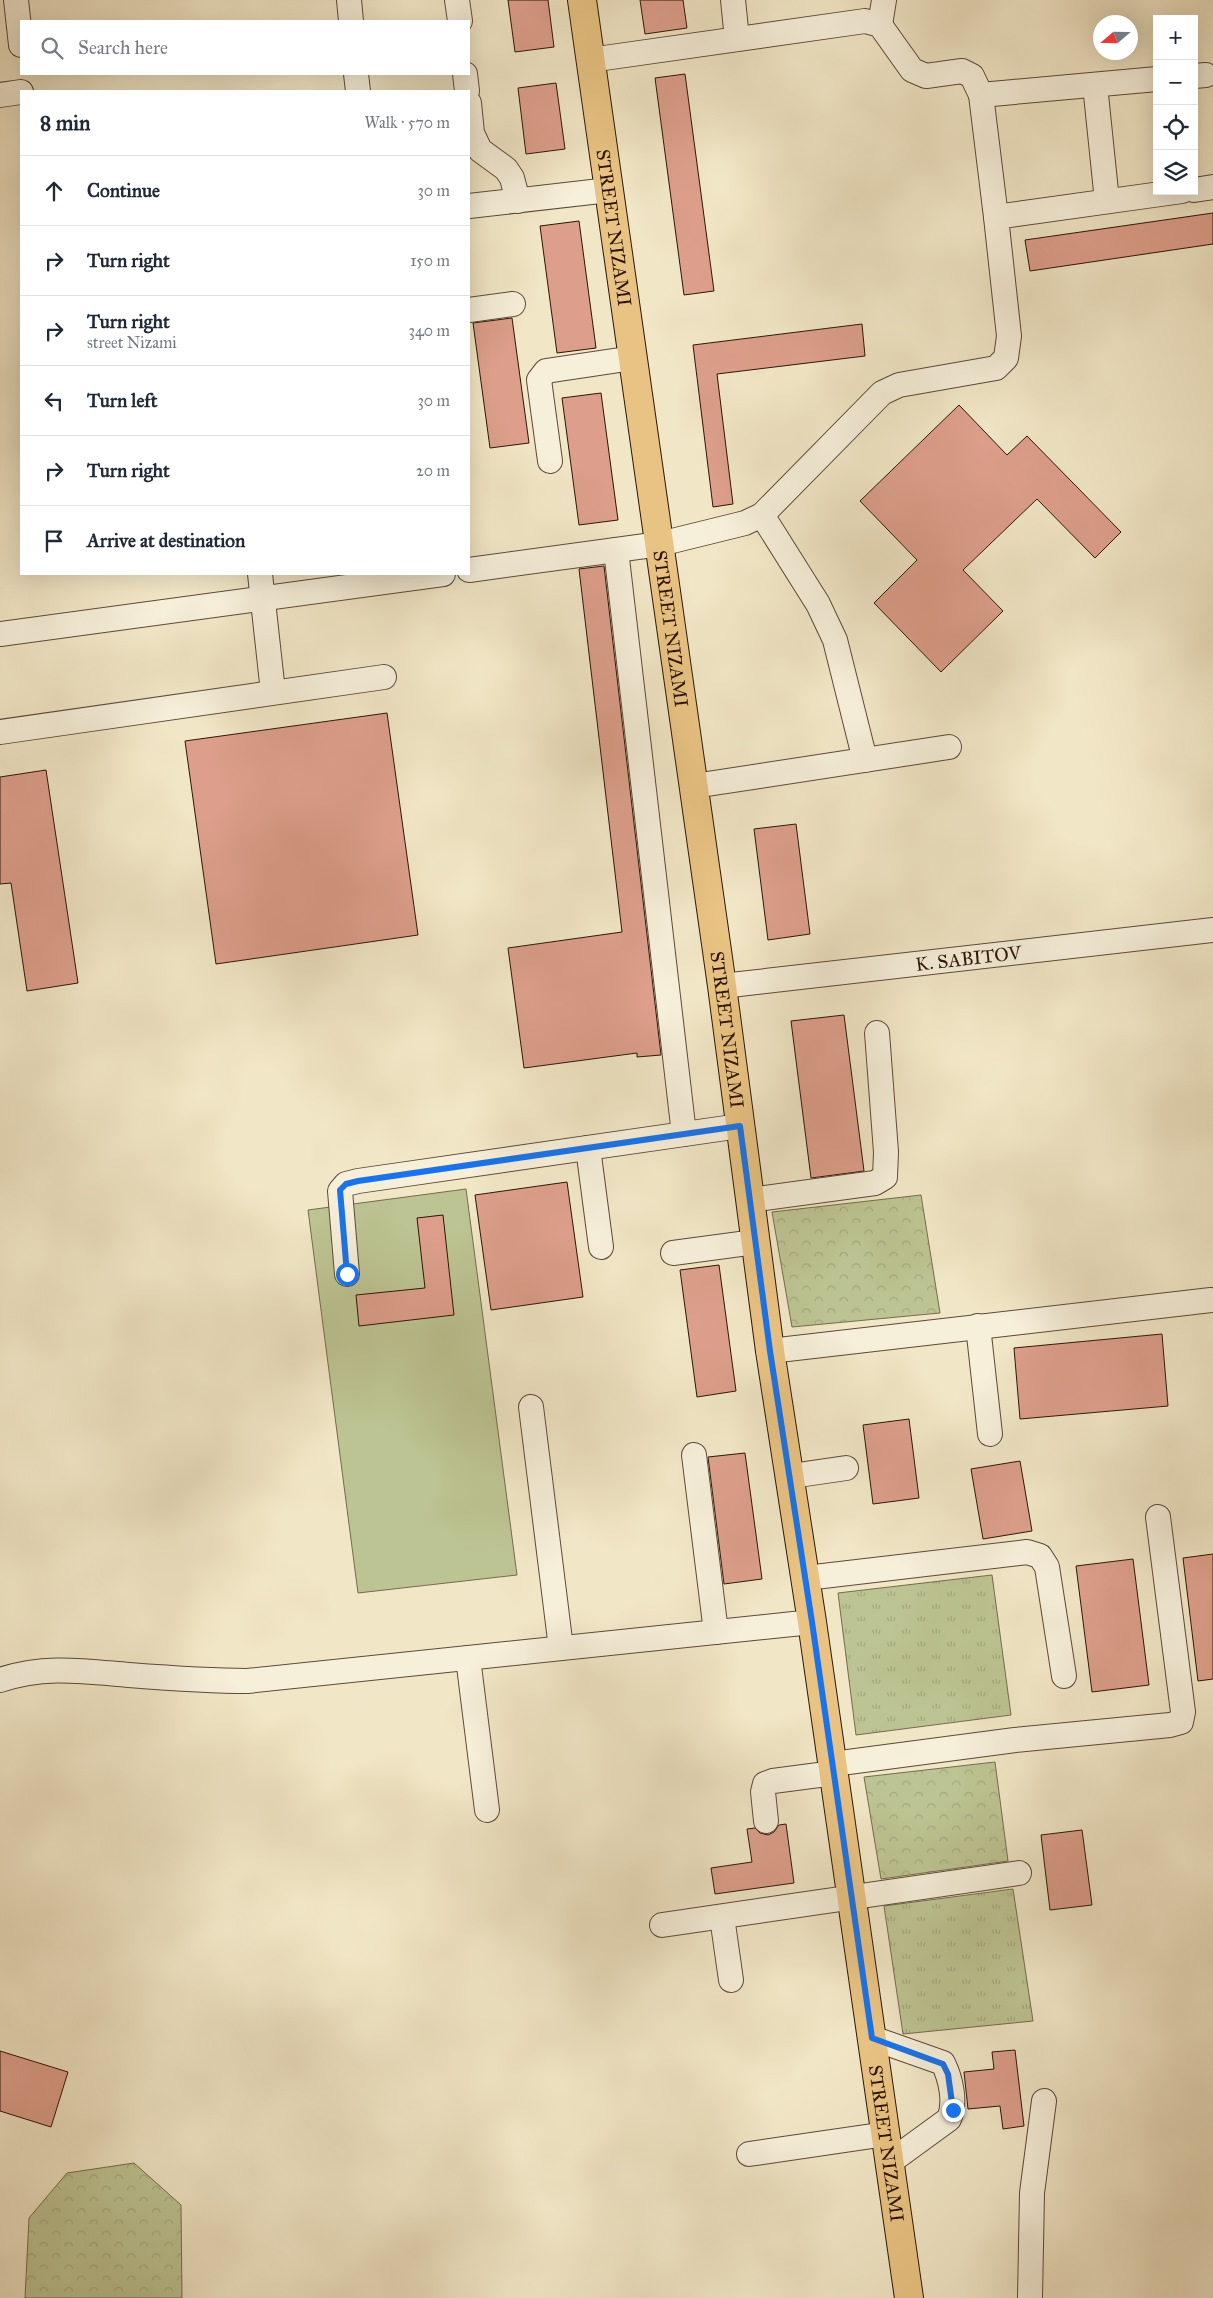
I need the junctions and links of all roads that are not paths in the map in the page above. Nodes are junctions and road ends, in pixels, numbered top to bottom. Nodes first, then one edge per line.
1 (16, 0) edge
2 (349, 0) edge
3 (457, 0) edge
4 (582, 0) edge
5 (733, 0) edge
6 (884, 0) edge
7 (351, 20) edge
8 (460, 20) edge
9 (880, 25) junction
10 (20, 36) edge
11 (737, 39) junction
12 (590, 60) junction
13 (24, 75) edge
14 (356, 75) edge
15 (466, 75) edge
16 (1153, 79) edge
17 (1095, 85) junction
18 (26, 90) edge
19 (358, 90) edge
20 (467, 90) edge
21 (20, 92) edge
22 (981, 94) junction
23 (0, 95) edge
24 (470, 113) edge
25 (1213, 187) edge
26 (1198, 189) edge
27 (609, 190) junction
28 (1155, 195) edge
29 (518, 201) junction
30 (1108, 202) junction
31 (470, 206) edge
32 (996, 217) junction
33 (514, 304) dead end
34 (470, 310) edge
35 (633, 358) junction
36 (550, 461) dead end
37 (762, 515) junction
38 (660, 544) junction
39 (616, 550) junction
40 (470, 570) edge
41 (260, 575) edge
42 (435, 575) edge
43 (262, 598) junction
44 (0, 634) edge
45 (384, 677) dead end
46 (273, 692) junction
47 (0, 732) edge
48 (949, 747) dead end
49 (865, 760) junction
50 (694, 786) junction
51 (1213, 930) edge
52 (722, 986) junction
53 (877, 1033) dead end
54 (740, 1126) junction
55 (684, 1134) junction
56 (588, 1148) junction
57 (750, 1200) junction
58 (756, 1242) junction
59 (601, 1247) dead end
60 (673, 1253) dead end
61 (347, 1274) dead end
62 (1211, 1300) dead end
63 (978, 1326) junction
64 (770, 1351) junction
65 (531, 1407) dead end
66 (990, 1434) dead end
67 (694, 1455) dead end
68 (846, 1468) dead end
69 (790, 1476) junction
70 (1158, 1517) dead end
71 (806, 1578) junction
72 (812, 1622) junction
73 (716, 1632) junction
74 (561, 1648) junction
75 (468, 1658) junction
76 (1064, 1676) dead end
77 (0, 1680) edge
78 (834, 1768) junction
79 (487, 1810) dead end
80 (766, 1821) dead end
81 (1019, 1873) dead end
82 (852, 1898) junction
83 (722, 1917) junction
84 (662, 1925) dead end
85 (731, 1980) dead end
86 (872, 2038) junction
87 (1044, 2101) dead end
88 (886, 2134) junction
89 (749, 2154) dead end
90 (890, 2162) junction
91 (909, 2298) edge
92 (1030, 2298) edge

1 - 10 street
2 - 7 street
3 - 8 street
4 - 12 main road, STREET NIZAMI
5 - 11 street
6 - 9 street
9 - 11 street
9 - 22 street
11 - 12 street
12 - 27 main road, STREET NIZAMI
13 - 18 street
14 - 19 street
15 - 20 street
16 - 17 street
17 - 22 street
17 - 30 street
21 - 23 street
22 - 32 street
24 - 29 street
25 - 26 street
27 - 29 street
27 - 35 main road, STREET NIZAMI
28 - 30 street
29 - 31 street
30 - 32 street
32 - 37 street
33 - 34 street
35 - 36 street
35 - 38 main road, STREET NIZAMI
37 - 38 street
37 - 49 street
38 - 39 street
38 - 50 main road, STREET NIZAMI
39 - 40 street
39 - 55 street
41 - 43 street
42 - 43 street
43 - 44 street
43 - 46 street
45 - 46 street
46 - 47 street
48 - 49 street
49 - 50 street
50 - 52 main road, STREET NIZAMI
51 - 52 street, K. SABITOV
52 - 54 main road, STREET NIZAMI
53 - 57 street
54 - 55 street
54 - 57 main road, STREET NIZAMI
55 - 56 street
56 - 59 street
56 - 61 street
57 - 58 main road, STREET NIZAMI
58 - 60 street
58 - 64 main road, STREET NIZAMI
62 - 63 street
63 - 64 street
63 - 66 street
64 - 69 main road, STREET NIZAMI
65 - 74 street
67 - 73 street
68 - 69 street
69 - 71 main road, STREET NIZAMI
70 - 78 street
71 - 72 main road, STREET NIZAMI
71 - 76 street
72 - 73 street
72 - 78 main road, STREET NIZAMI
73 - 74 street
74 - 75 street
75 - 77 street
75 - 79 street
78 - 80 street
78 - 82 main road, STREET NIZAMI
81 - 82 street
82 - 83 street
82 - 86 main road, STREET NIZAMI
83 - 84 street
83 - 85 street
86 - 88 main road, STREET NIZAMI
86 - 90 street
87 - 92 street
88 - 89 street
88 - 90 main road, STREET NIZAMI
90 - 91 main road, STREET NIZAMI

